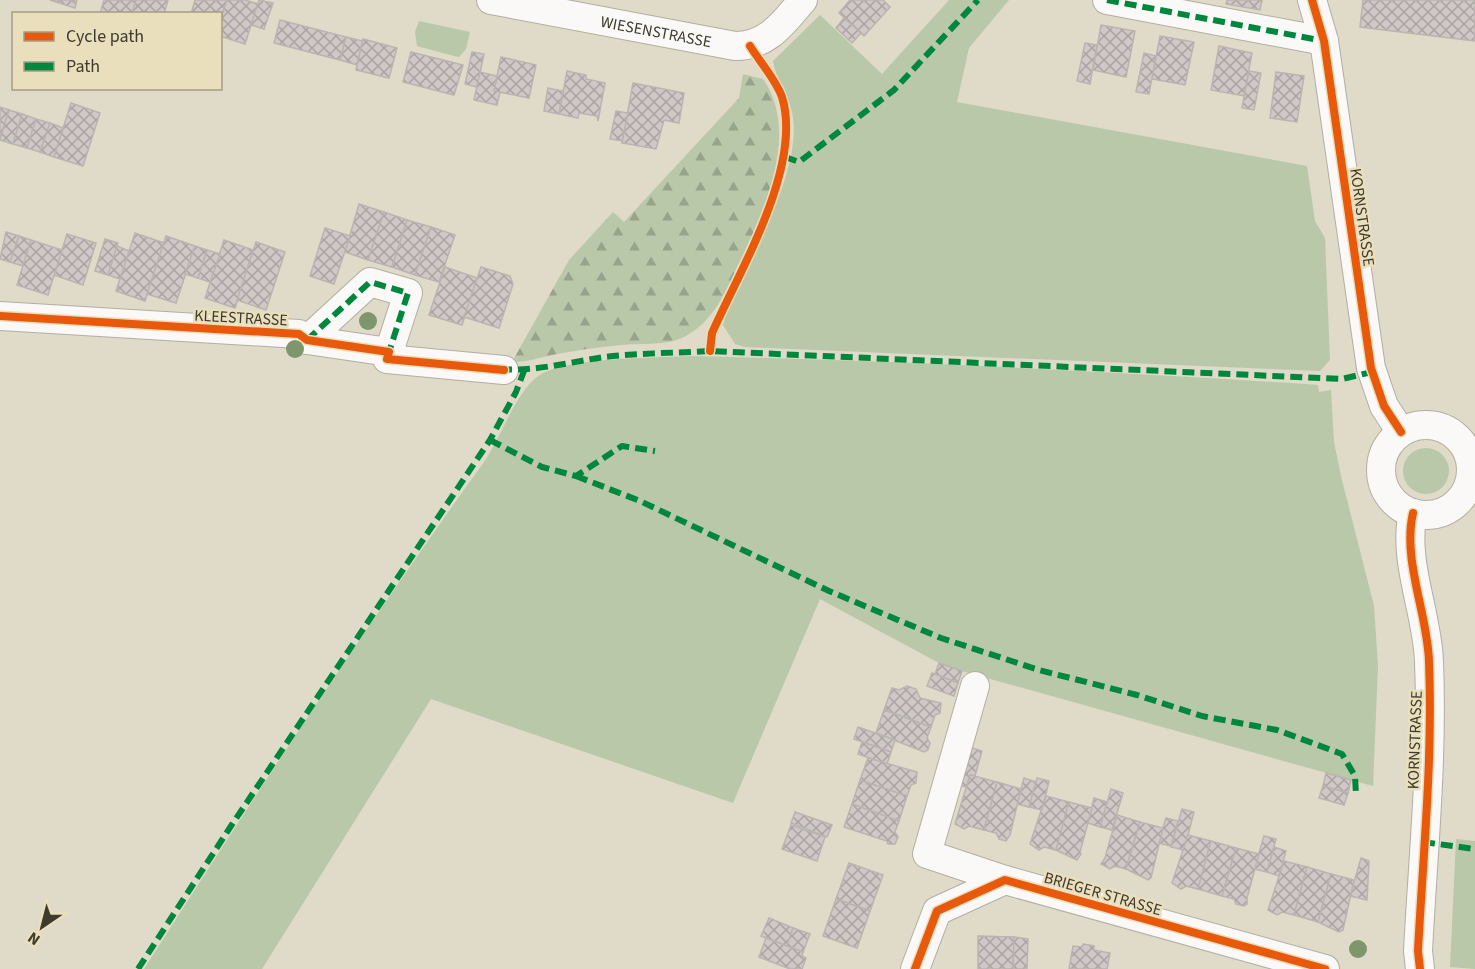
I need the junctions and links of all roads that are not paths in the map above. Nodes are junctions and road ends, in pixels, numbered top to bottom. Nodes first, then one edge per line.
1 (491, 0) edge
2 (804, 0) edge
3 (1107, 0) edge
4 (1312, 0) edge
5 (572, 8) edge
6 (1324, 41) junction
7 (0, 316) edge
8 (307, 340) junction
9 (389, 352) junction
10 (504, 370) dead end
11 (1401, 432) junction
12 (1472, 455) edge
13 (1413, 513) junction
14 (975, 686) dead end
15 (1005, 880) junction
16 (915, 969) edge
17 (1325, 969) edge
18 (1420, 969) edge

1 - 5 street, WIESENSTRASSE
2 - 5 street, WIESENSTRASSE
3 - 6 street
4 - 6 street, KORNSTRASSE
6 - 11 street, KORNSTRASSE
7 - 8 street, KLEESTRASSE
8 - 9 street, KLEESTRASSE
8 - 9 street, KLEESTRASSE
9 - 10 street, KLEESTRASSE
11 - 12 street
11 - 13 street
12 - 13 street
13 - 18 street, KORNSTRASSE
14 - 15 street, BRIEGER STRASSE
15 - 16 street
15 - 17 street, BRIEGER STRASSE

